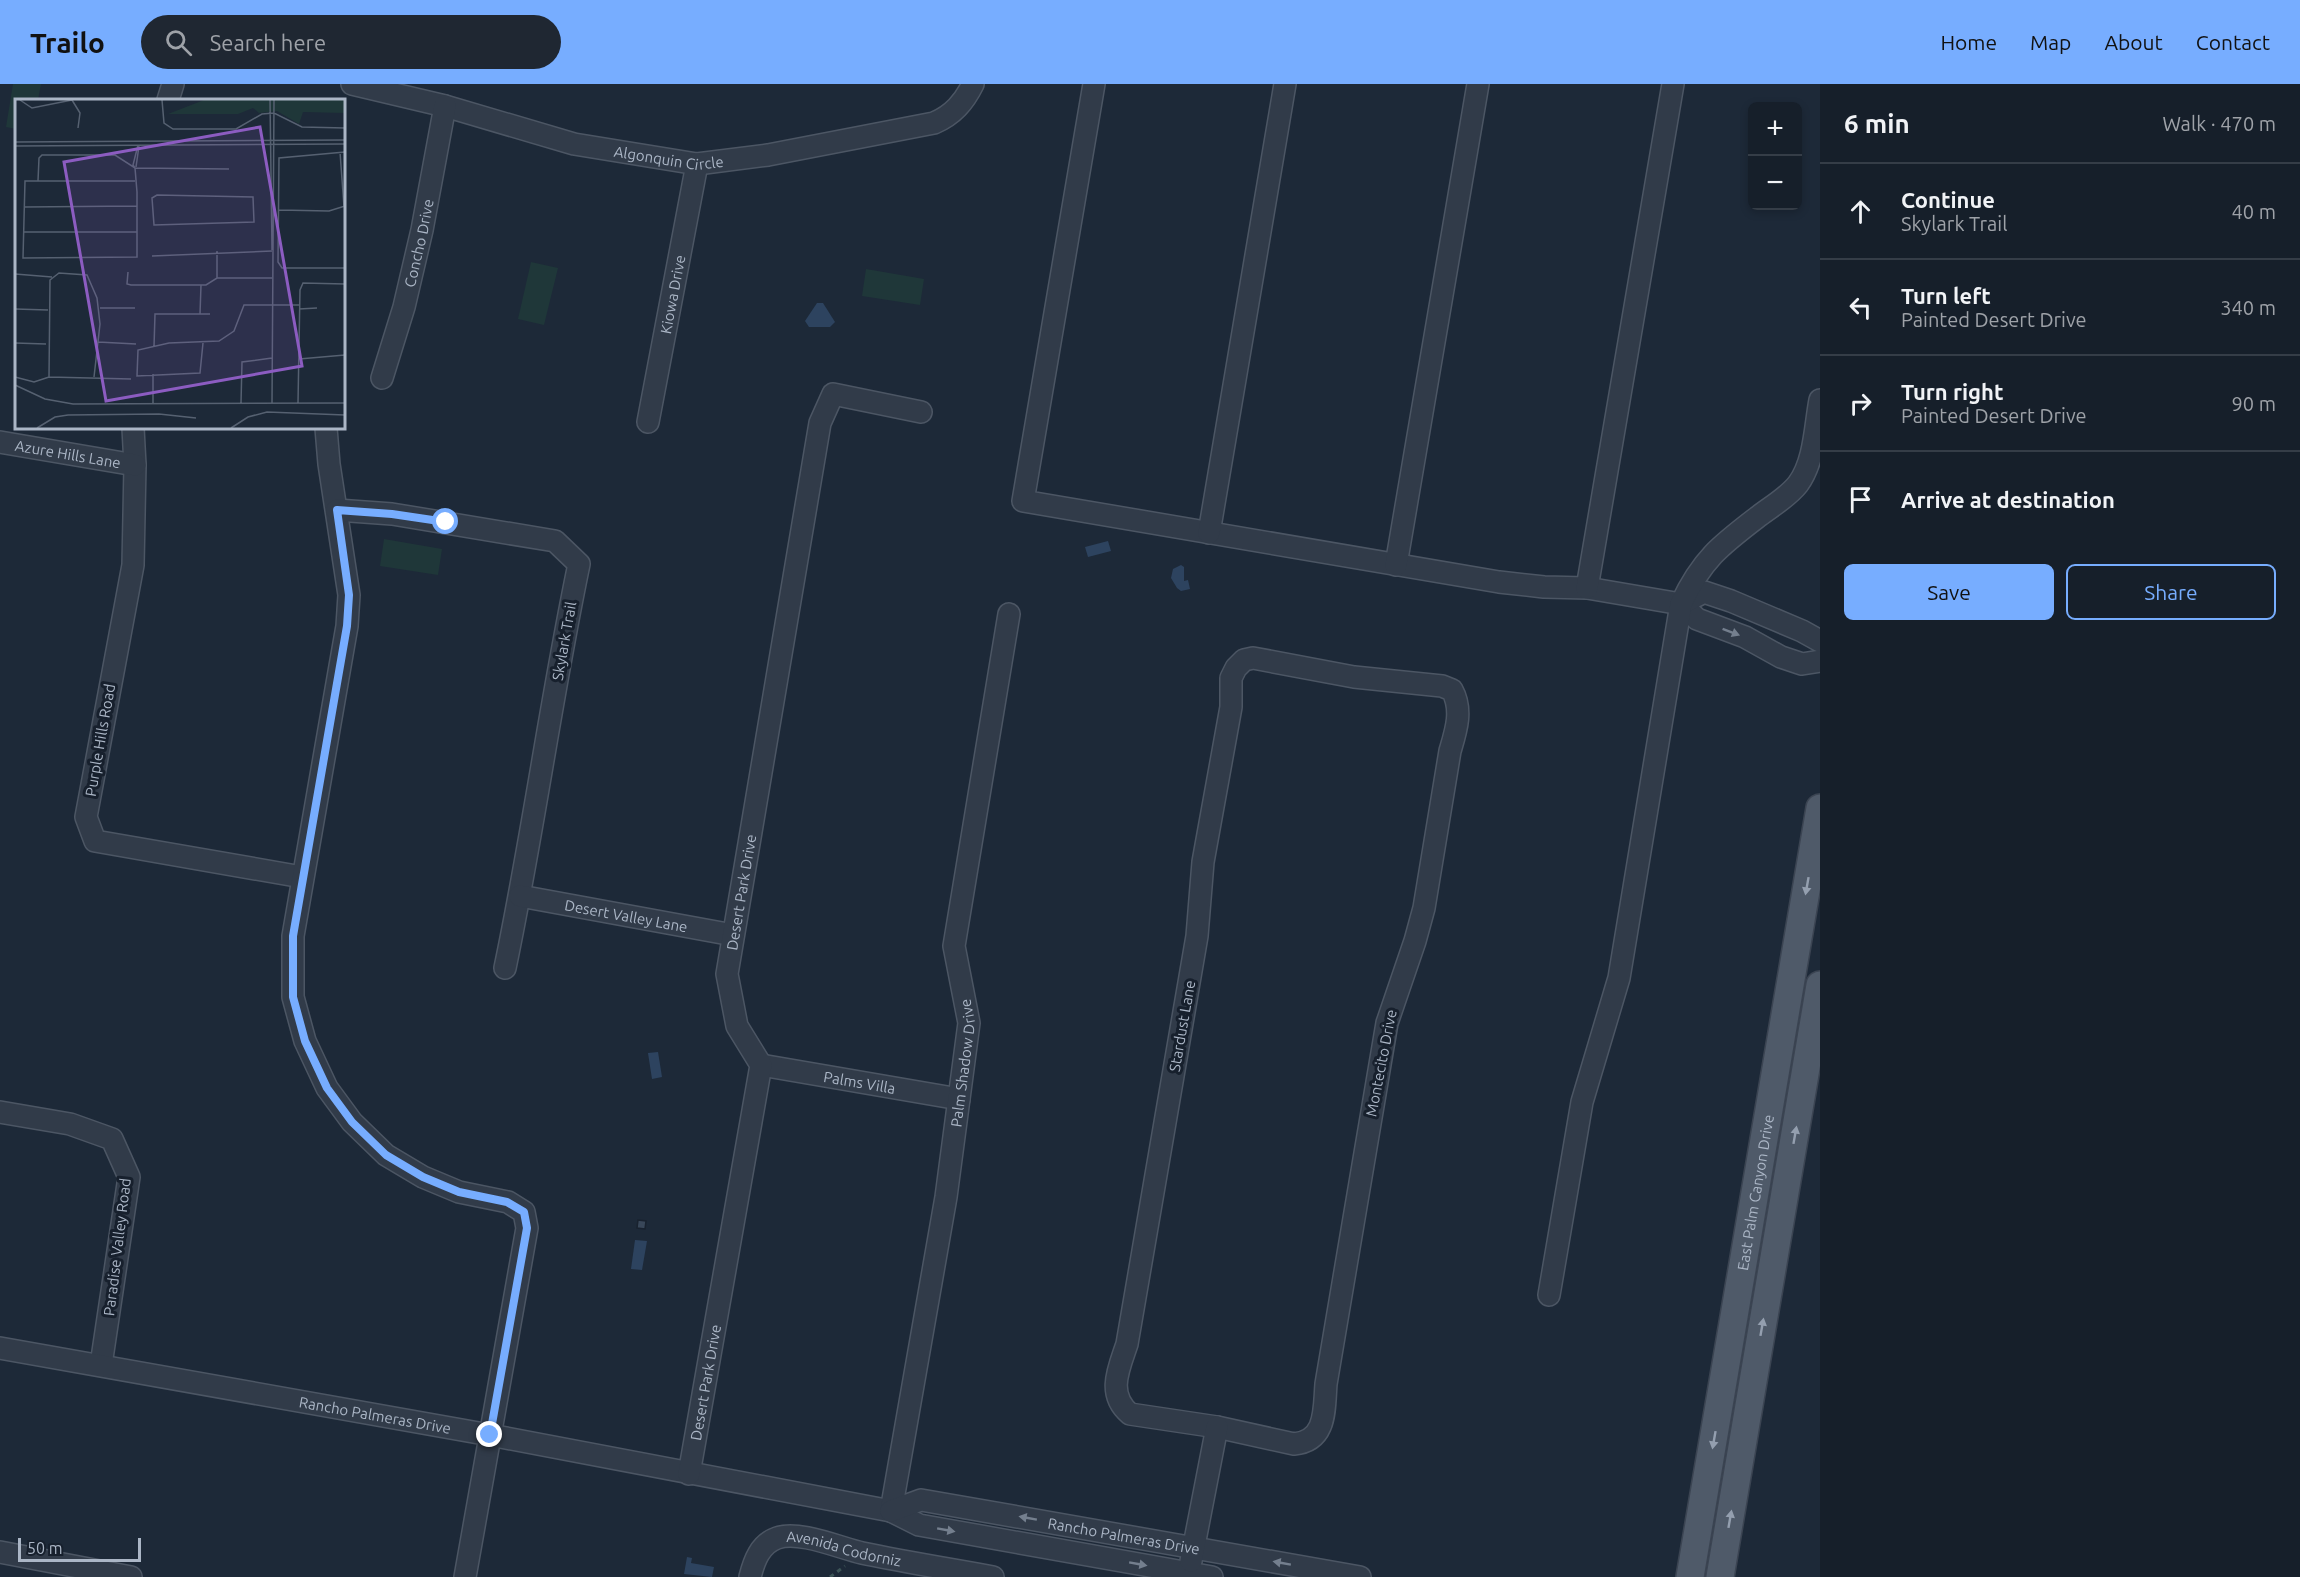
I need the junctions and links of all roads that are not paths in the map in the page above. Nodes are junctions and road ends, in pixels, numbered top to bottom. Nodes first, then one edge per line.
1 (173, 84) edge
2 (352, 84) edge
3 (973, 84) edge
4 (1094, 84) edge
5 (1285, 84) edge
6 (1478, 84) edge
7 (1673, 84) edge
8 (168, 99) edge
9 (445, 106) junction
10 (697, 164) junction
11 (382, 378) dead end
12 (1820, 400) edge
13 (921, 412) dead end
14 (648, 422) dead end
15 (133, 429) edge
16 (326, 429) edge
17 (0, 442) edge
18 (135, 465) junction
19 (337, 510) junction
20 (1209, 533) junction
21 (1396, 565) junction
22 (1587, 588) junction
23 (1681, 604) junction
24 (1009, 614) dead end
25 (1820, 641) edge
26 (1820, 661) edge
27 (1354, 677) joint
28 (1820, 808) edge
29 (302, 877) junction
30 (520, 896) junction
31 (733, 935) junction
32 (505, 968) dead end
33 (1820, 985) edge
34 (761, 1065) junction
35 (959, 1099) junction
36 (0, 1112) edge
37 (1549, 1295) dead end
38 (0, 1348) edge
39 (101, 1365) junction
40 (1217, 1426) junction
41 (490, 1435) junction
42 (689, 1474) junction
43 (891, 1511) junction
44 (1194, 1547) junction
45 (0, 1552) edge
46 (56, 1570) edge
47 (1188, 1575) edge
48 (131, 1577) edge
49 (465, 1577) edge
50 (750, 1577) edge
51 (993, 1577) edge
52 (1212, 1577) edge
53 (1360, 1577) edge
54 (1690, 1577) edge
55 (1720, 1577) edge

1 - 8 street
2 - 9 street, Algonquin Circle
3 - 10 street, Algonquin Circle
4 - 20 street
5 - 20 street
6 - 21 street
7 - 22 street
9 - 10 street, Algonquin Circle
9 - 11 street, Concho Drive
10 - 14 street, Kiowa Drive
12 - 23 street
13 - 31 street, Desert Park Drive
15 - 18 street, Purple Hills Road
16 - 19 street
17 - 18 street, Azure Hills Lane
18 - 29 street, Purple Hills Road
19 - 29 street
19 - 30 street, Skylark Trail
20 - 21 street
21 - 22 street
22 - 23 street
23 - 25 street
23 -> 26 street
23 - 37 street
24 - 35 street, Palm Shadow Drive
27 - 40 street, Montecito Drive
27 - 40 street, Stardust Lane
28 -> 54 main road, East Palm Canyon Drive
29 - 41 street
30 - 31 street, Desert Valley Lane
30 - 32 street, Skylark Trail
31 - 34 street, Desert Park Drive
55 -> 33 main road, East Palm Canyon Drive
34 - 35 street, Palms Villa
34 - 42 street, Desert Park Drive
35 - 43 street, Palm Shadow Drive
36 - 39 street, Paradise Valley Road
38 - 39 street, Rancho Palmeras Drive
39 - 41 street, Rancho Palmeras Drive
40 - 44 street
41 - 42 street, Rancho Palmeras Drive
41 - 49 street
42 - 43 street, Rancho Palmeras Drive
44 -> 43 street, Rancho Palmeras Drive
43 -> 47 street, Rancho Palmeras Drive
44 - 47 street
53 -> 44 street, Rancho Palmeras Drive
45 - 46 street
46 - 48 street
47 - 52 street, Rancho Palmeras Drive
50 - 51 street, Avenida Codorniz

